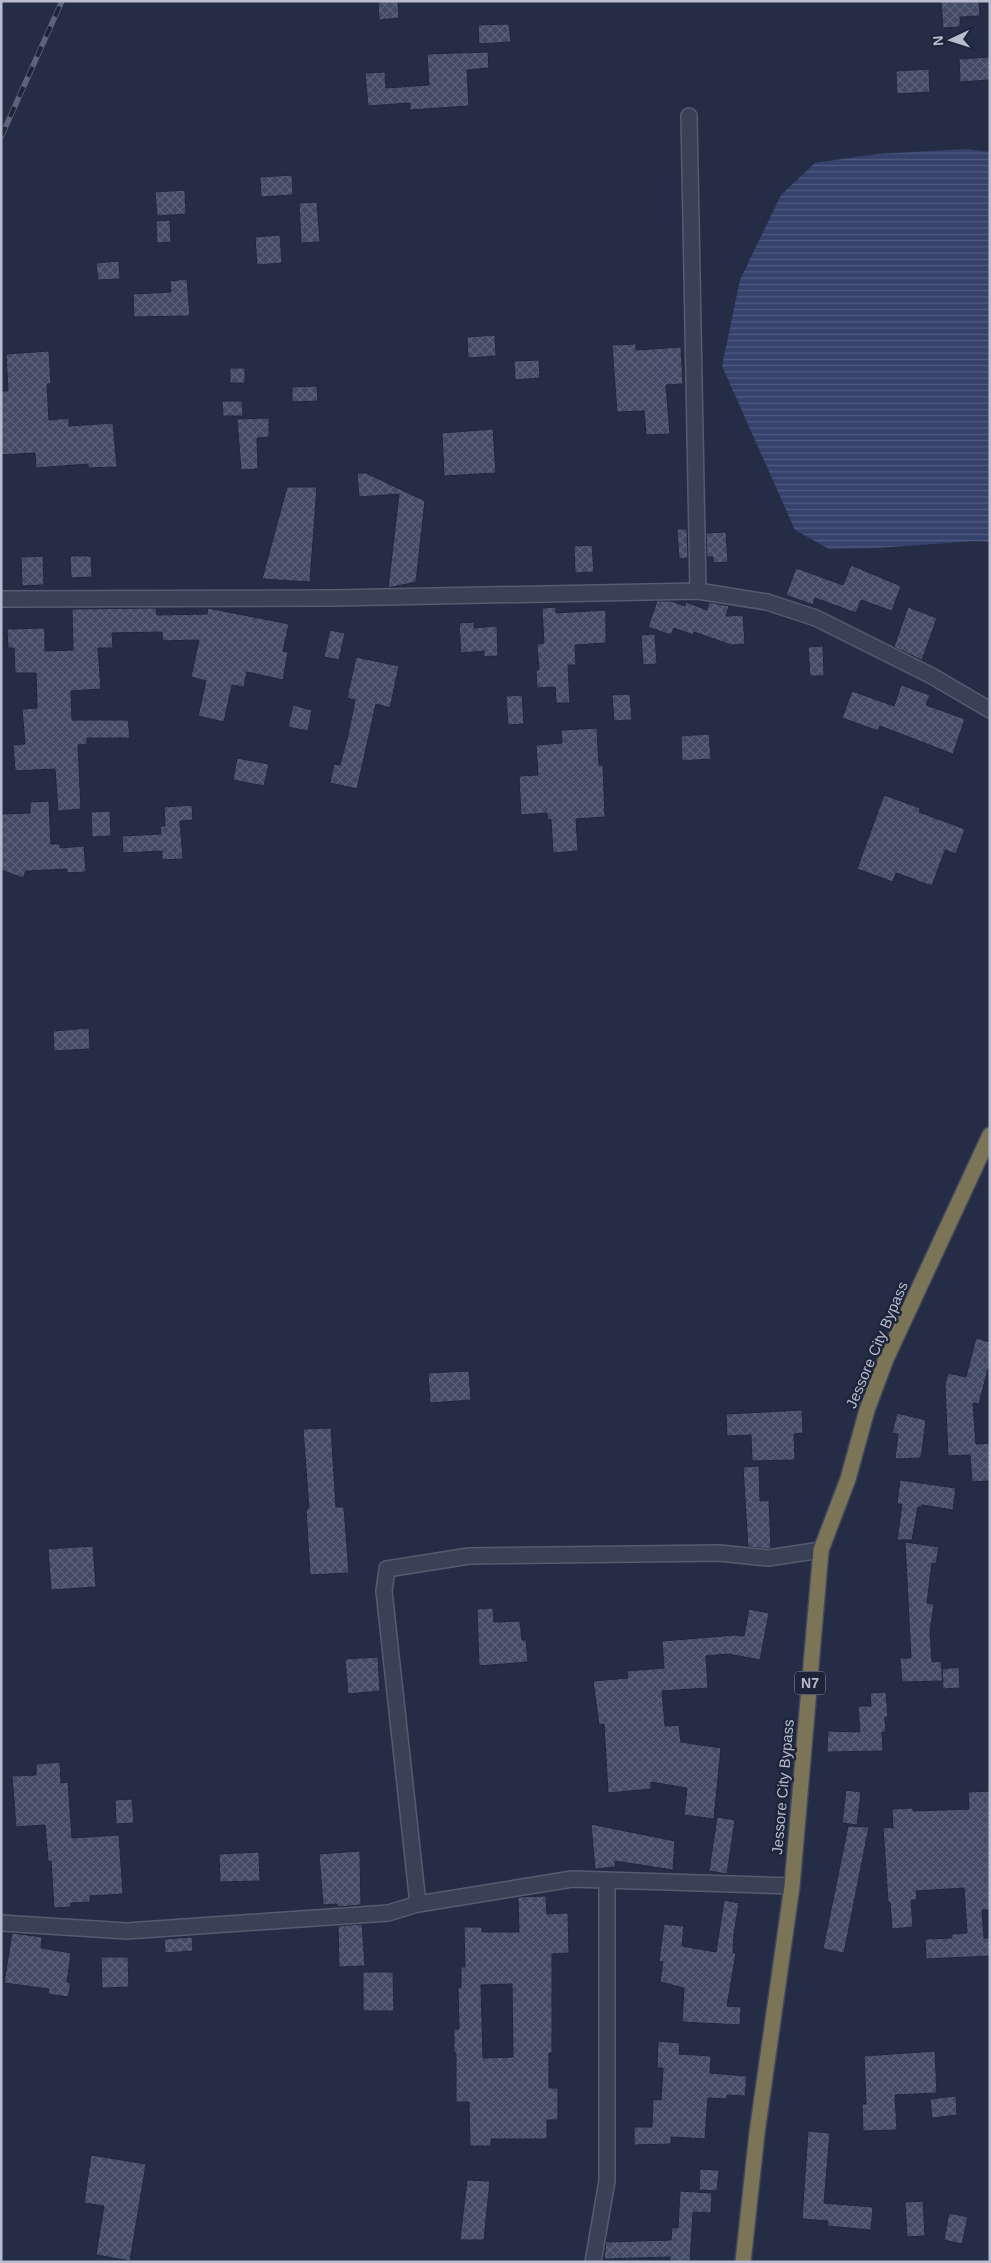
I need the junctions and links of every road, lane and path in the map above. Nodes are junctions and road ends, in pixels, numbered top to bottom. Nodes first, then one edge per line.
1 (689, 116) dead end
2 (698, 591) junction
3 (1, 599) edge
4 (990, 710) edge
5 (990, 1135) edge
6 (821, 1550) junction
7 (607, 1880) junction
8 (792, 1886) junction
9 (418, 1904) junction
10 (1, 1922) edge
11 (593, 2262) edge
12 (743, 2262) edge

1 - 2 street
2 - 3 street
2 - 4 street
5 - 6 highway, Jessore City Bypass / N7
6 - 8 highway, Jessore City Bypass / N7
6 - 9 street
7 - 8 street
7 - 9 street
7 - 11 street
8 - 12 highway, Jessore City Bypass / N7
9 - 10 street

